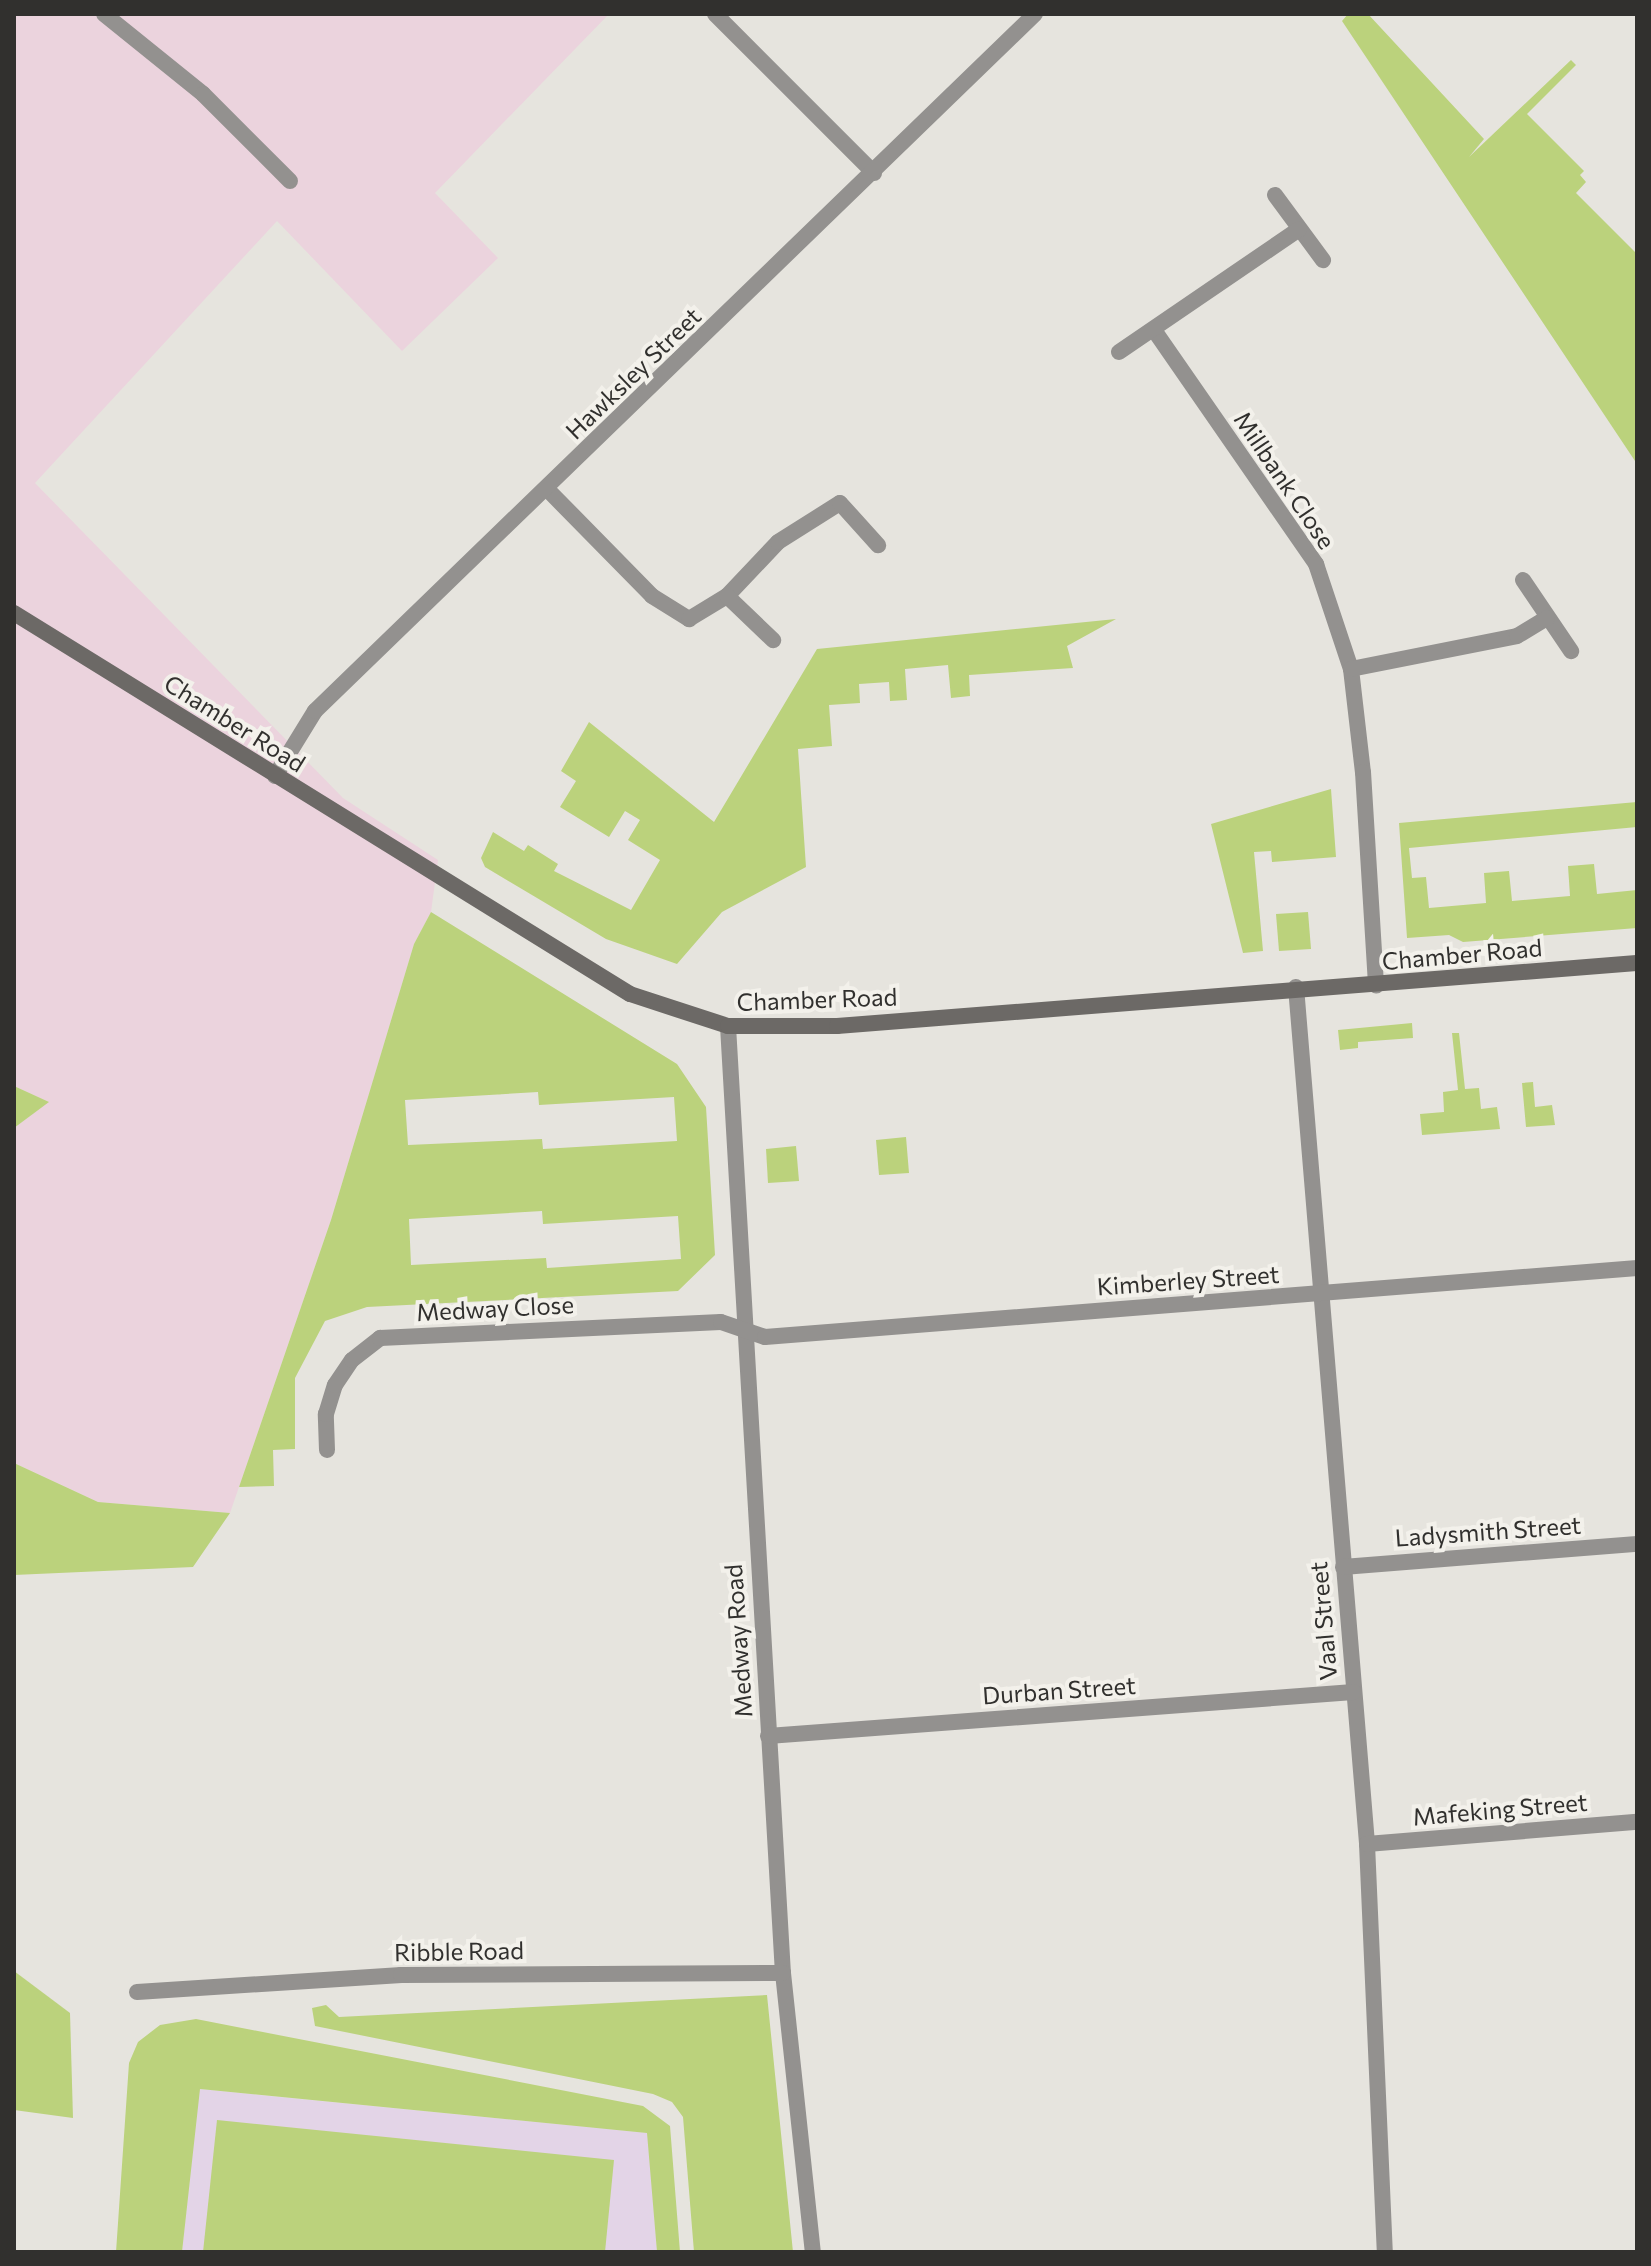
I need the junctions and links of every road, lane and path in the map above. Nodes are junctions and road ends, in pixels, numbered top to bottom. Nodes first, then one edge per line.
1 (104, 14) edge
2 (715, 14) edge
3 (1035, 14) edge
4 (874, 173) junction
5 (290, 181) dead end
6 (1275, 195) dead end
7 (1299, 229) junction
8 (1323, 260) dead end
9 (1154, 330) junction
10 (1119, 352) dead end
11 (547, 489) junction
12 (878, 545) dead end
13 (1523, 580) dead end
14 (727, 596) junction
15 (14, 613) edge
16 (1547, 618) junction
17 (773, 640) dead end
18 (1571, 651) dead end
19 (1351, 669) junction
20 (275, 776) junction
21 (1637, 963) edge
22 (1376, 986) junction
23 (1296, 987) junction
24 (728, 1026) junction
25 (1637, 1268) edge
26 (1322, 1293) junction
27 (743, 1329) junction
28 (327, 1450) dead end
29 (1637, 1544) edge
30 (1343, 1567) junction
31 (1353, 1692) junction
32 (768, 1736) junction
33 (1637, 1822) edge
34 (1367, 1844) junction
35 (783, 1973) junction
36 (137, 1992) dead end
37 (813, 2252) edge
38 (1385, 2252) edge

1 - 5 street
2 - 4 street
3 - 4 street, Hawksley Street
4 - 11 street, Hawksley Street
6 - 7 street
7 - 8 street
7 - 9 street
9 - 10 street
9 - 19 street, Millbank Close
11 - 14 street
11 - 20 street, Hawksley Street
12 - 14 street
13 - 16 street
14 - 17 street
15 - 20 street, Chamber Road
16 - 18 street
16 - 19 street
19 - 22 street, Millbank Close
20 - 24 street, Chamber Road
21 - 22 street, Chamber Road
22 - 23 street, Chamber Road
23 - 24 street, Chamber Road
23 - 26 street, Vaal Street
24 - 27 street, Medway Road
25 - 26 street, Kimberley Street
26 - 27 street, Kimberley Street
26 - 30 street, Vaal Street
27 - 28 street, Medway Close
27 - 32 street, Medway Road
29 - 30 street, Ladysmith Street
30 - 31 street, Vaal Street
31 - 32 street, Durban Street
31 - 34 street, Vaal Street
32 - 35 street, Medway Road
33 - 34 street, Mafeking Street
34 - 38 street, Vaal Street
35 - 36 street, Ribble Road
35 - 37 street, Medway Road

